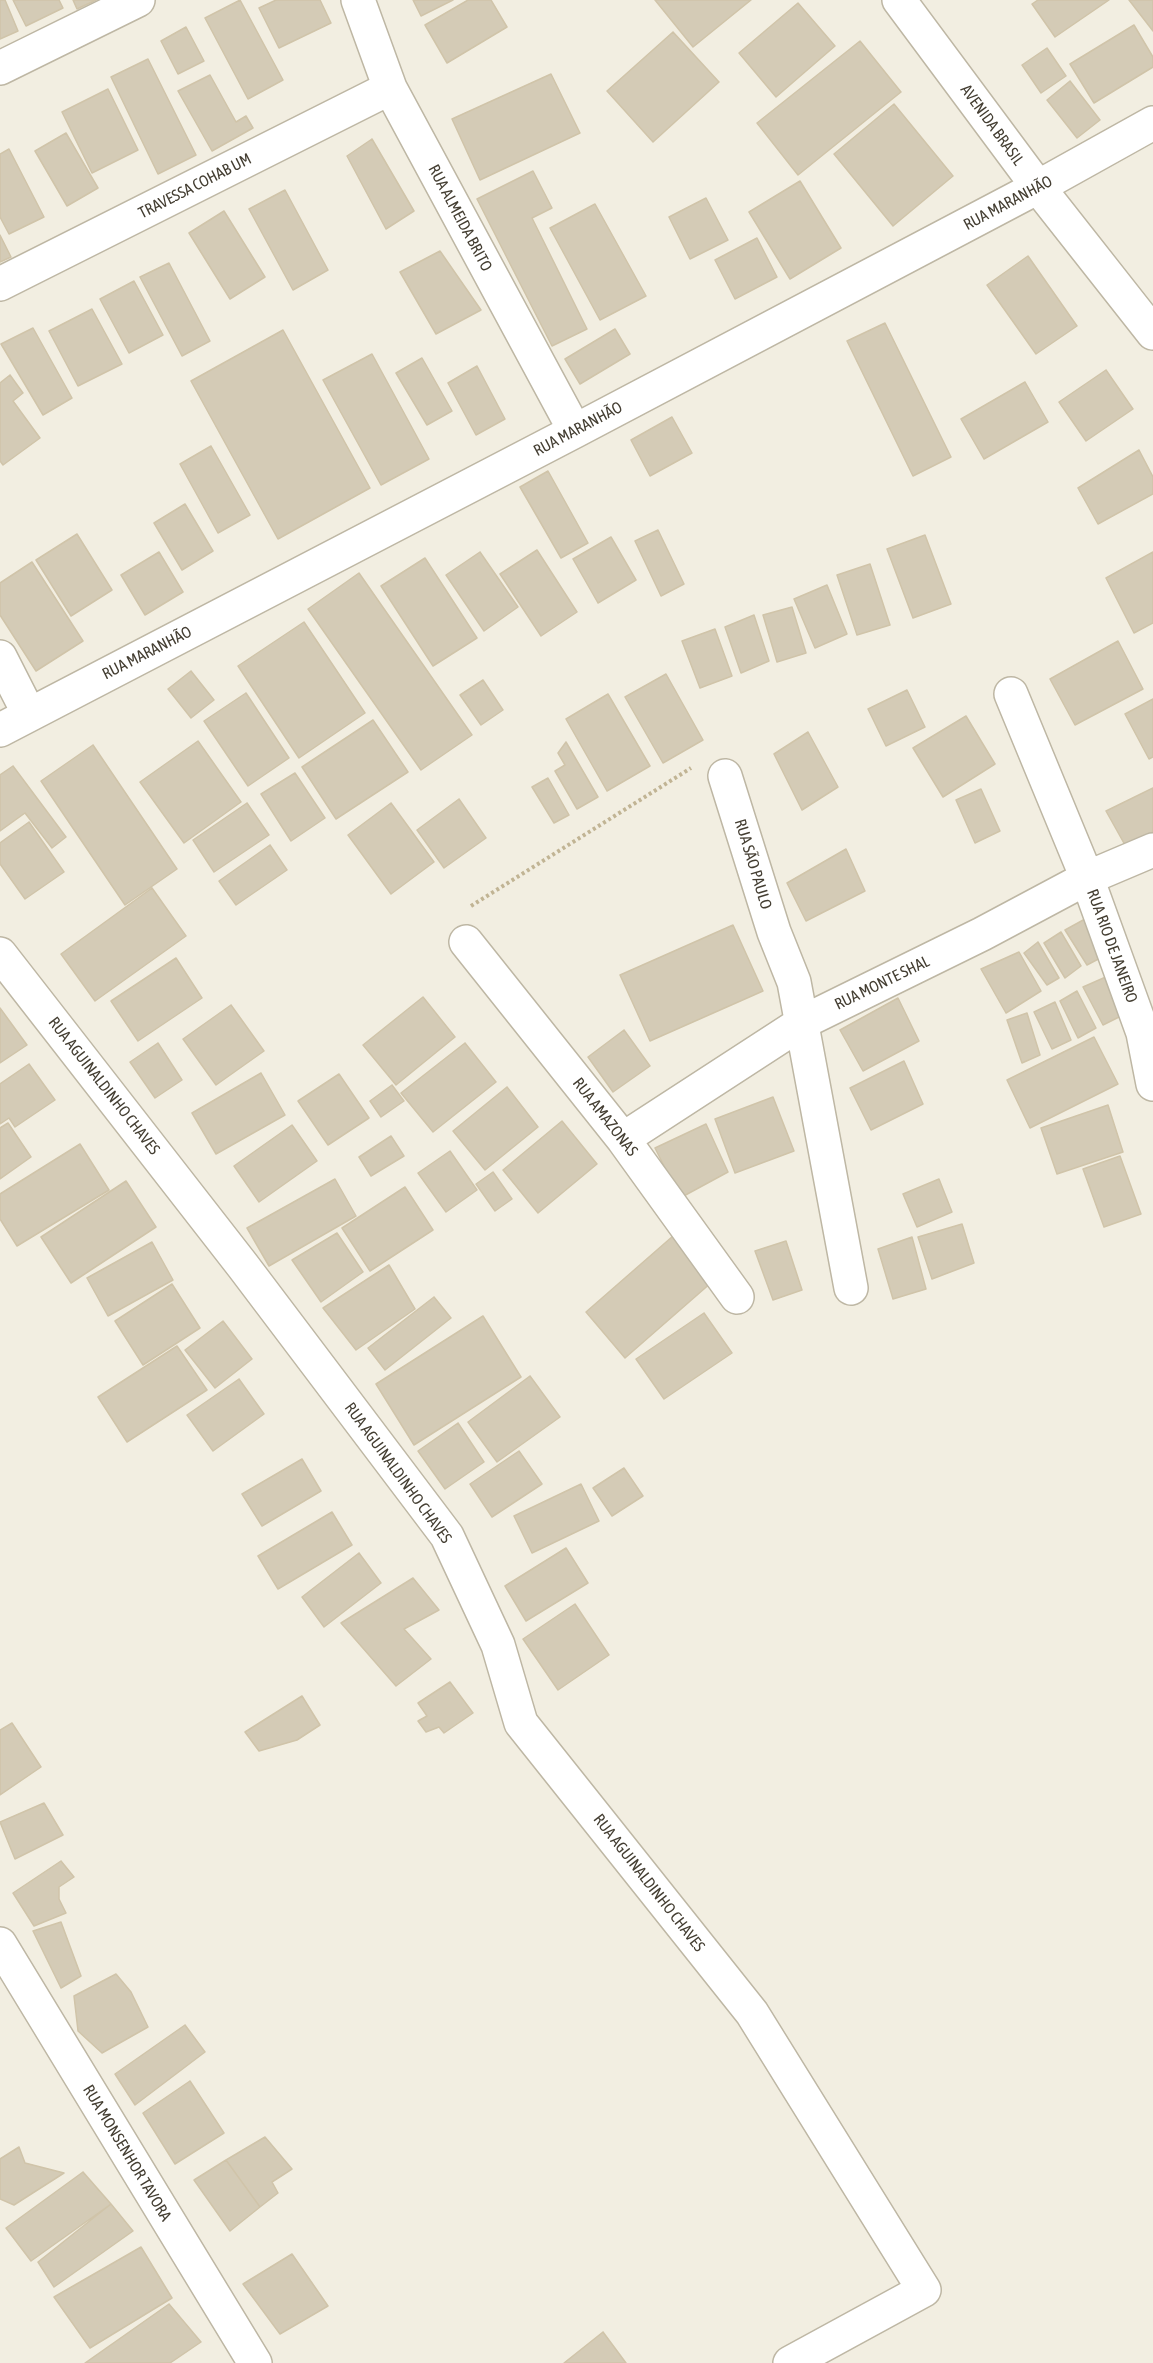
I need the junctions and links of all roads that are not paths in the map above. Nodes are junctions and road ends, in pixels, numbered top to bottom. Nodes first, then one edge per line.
1 (138, 0) edge
2 (358, 0) edge
3 (899, 0) edge
4 (0, 68) edge
5 (390, 88) junction
6 (1153, 123) edge
7 (1038, 187) junction
8 (0, 284) edge
9 (1153, 333) edge
10 (575, 431) junction
11 (0, 657) edge
12 (1011, 694) dead end
13 (29, 714) junction
14 (0, 730) edge
15 (724, 776) road end
16 (1153, 850) edge
17 (1087, 878) junction
18 (466, 942) road end
19 (0, 954) edge
20 (803, 1022) junction
21 (1153, 1084) edge
22 (623, 1139) junction
23 (851, 1288) dead end
24 (737, 1298) dead end
25 (0, 1944) edge
26 (255, 2363) edge
27 (790, 2363) edge

1 - 4 street
2 - 5 street, RUA ALMEIDA BRITO
3 - 7 street, AVENIDA BRASIL
5 - 8 street, TRAVESSA COHAB UM
5 - 10 street, RUA ALMEIDA BRITO
6 - 7 street, RUA MARANHÃO
7 - 9 street, AVENIDA BRASIL
7 - 10 street, RUA MARANHÃO
10 - 13 street, RUA MARANHÃO
11 - 13 street
12 - 17 street, RUA RIO DE JANEIRO
13 - 14 street, RUA MARANHÃO
15 - 20 street, RUA SÃO PAULO
16 - 17 street, RUA MONTE SHAL
17 - 20 street, RUA MONTE SHAL
17 - 21 street, RUA RIO DE JANEIRO
18 - 22 street, RUA AMAZONAS
19 - 27 street, RUA AGUINALDINHO CHAVES
20 - 22 street, RUA MONTE SHAL
20 - 23 street, RUA SÃO PAULO
22 - 24 street, RUA AMAZONAS
25 - 26 street, RUA MONSENHOR TAVORA

